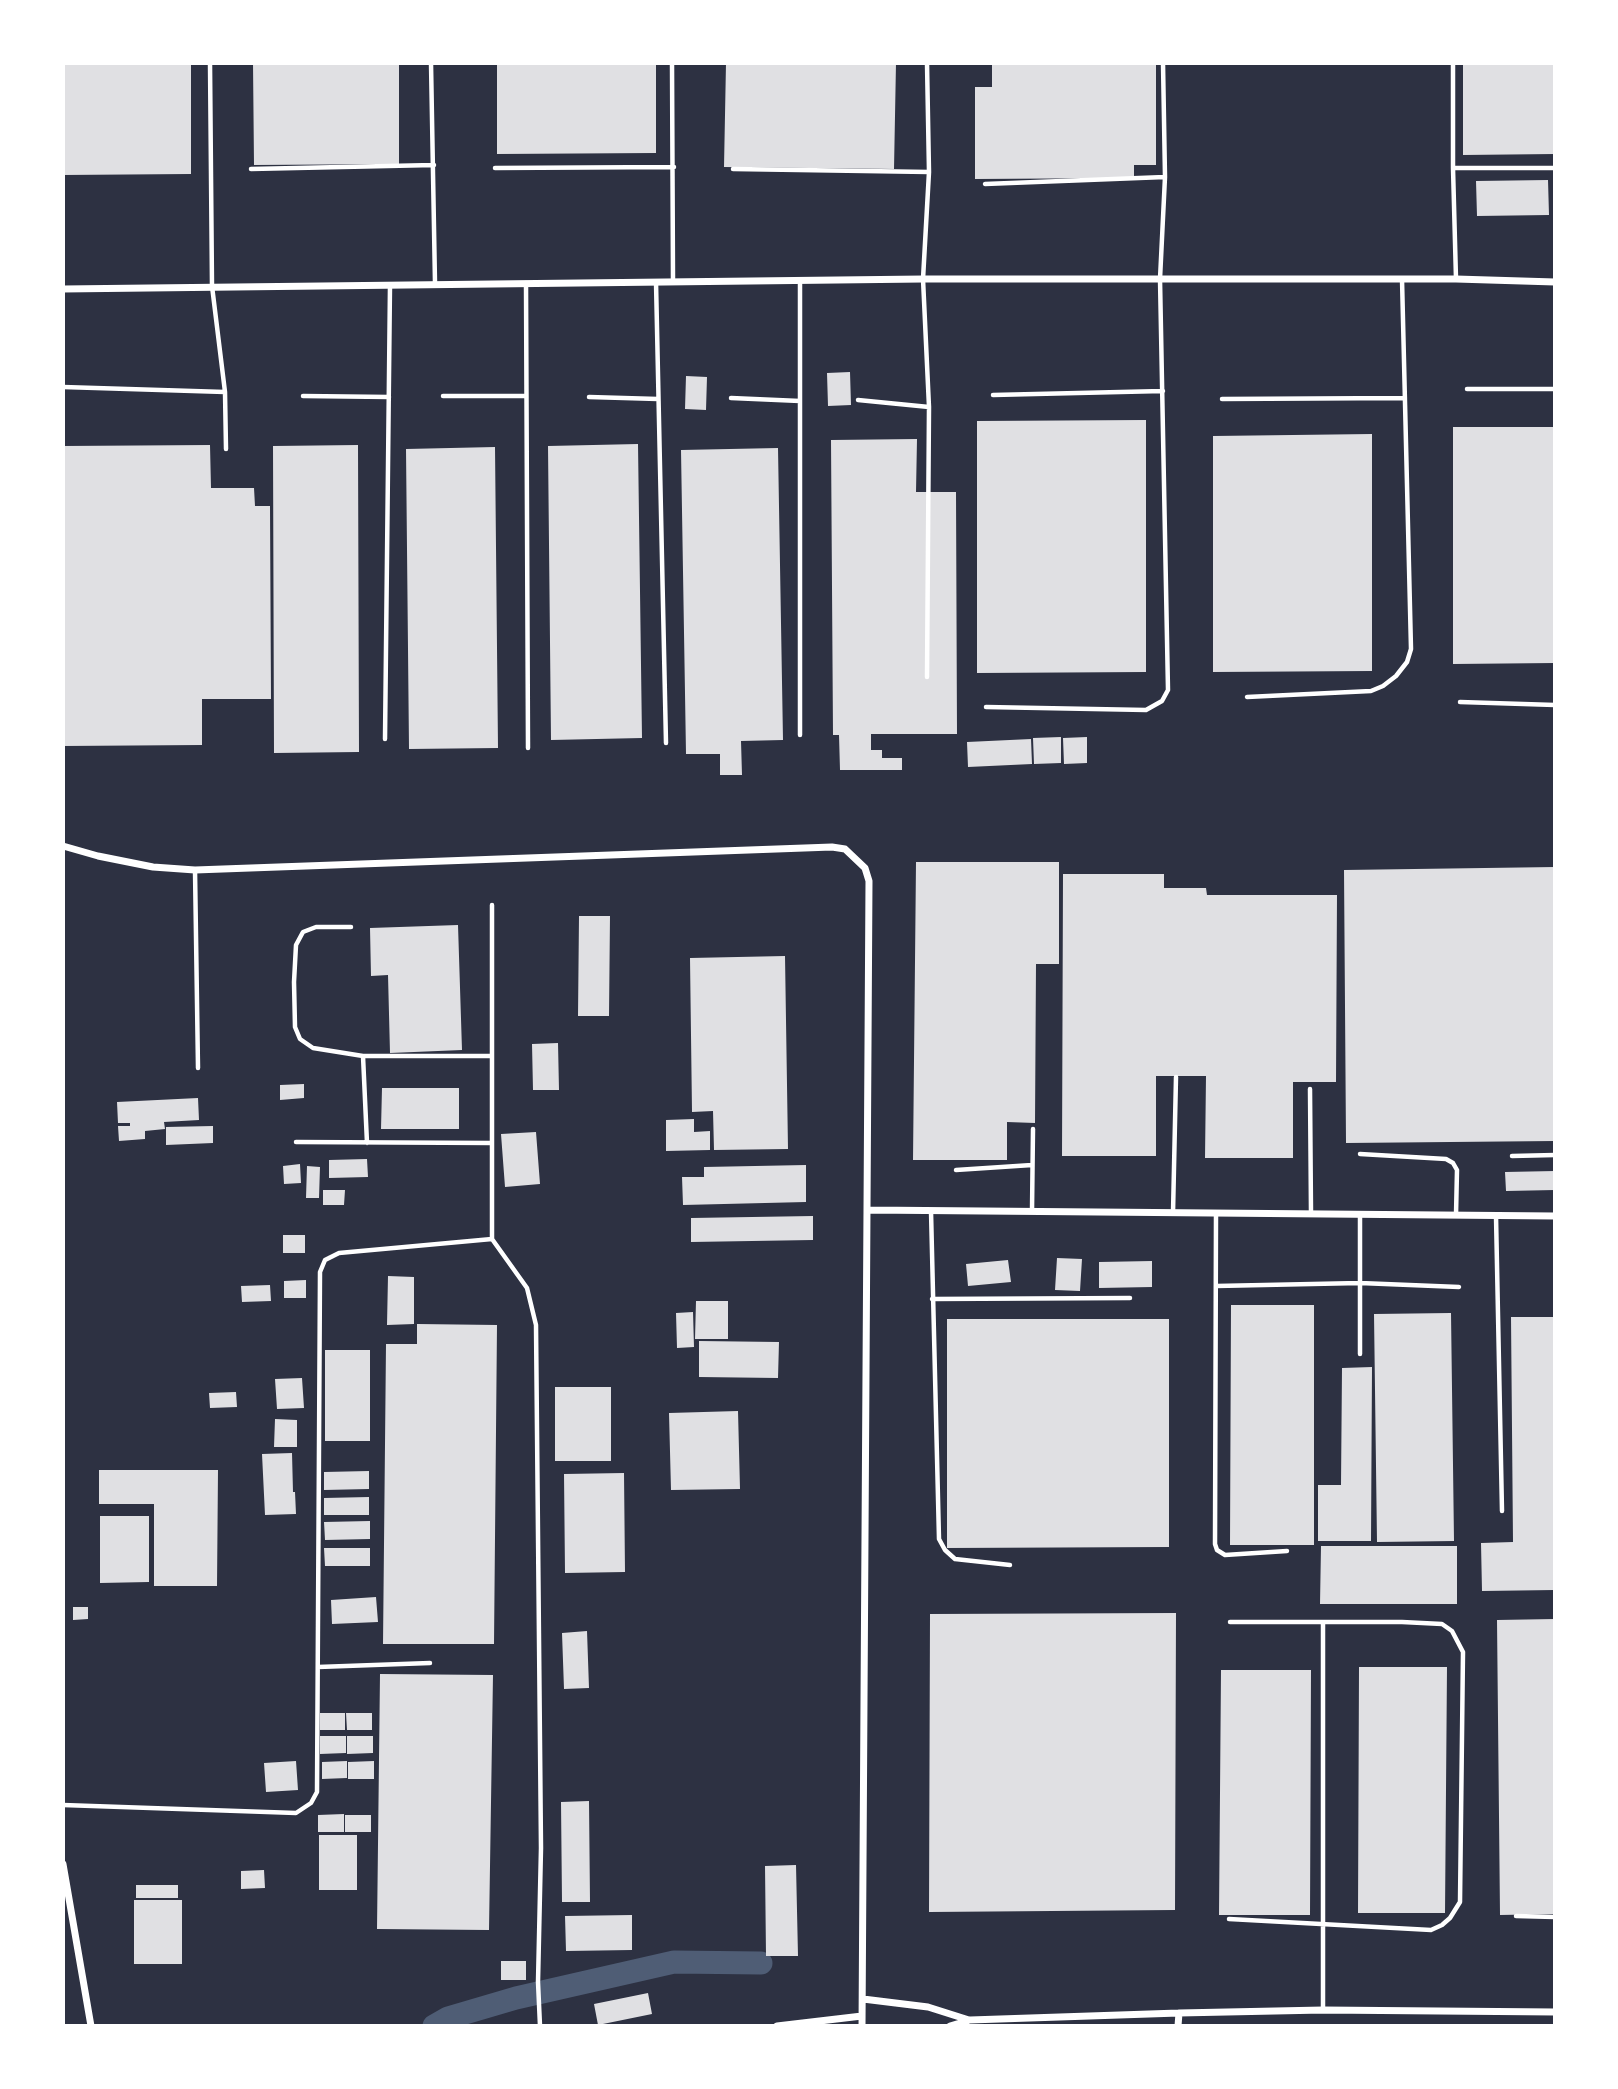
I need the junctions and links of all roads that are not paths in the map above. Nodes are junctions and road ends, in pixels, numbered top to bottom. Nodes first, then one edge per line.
1 (210, 63) edge
2 (431, 63) edge
3 (672, 63) edge
4 (927, 63) edge
5 (1163, 63) edge
6 (1453, 63) edge
7 (434, 165) junction
8 (674, 167) junction
9 (495, 168) dead end
10 (1453, 168) junction
11 (1555, 168) edge
12 (251, 169) dead end
13 (733, 169) dead end
14 (929, 172) junction
15 (1165, 177) junction
16 (985, 184) dead end
17 (923, 279) junction
18 (1160, 279) junction
19 (1402, 279) junction
20 (1456, 279) junction
21 (800, 280) junction
22 (656, 282) junction
23 (673, 282) junction
24 (1555, 282) edge
25 (435, 283) junction
26 (526, 283) junction
27 (390, 284) junction
28 (212, 286) junction
29 (63, 289) edge
30 (63, 387) edge
31 (1467, 389) dead end
32 (1555, 389) edge
33 (1163, 391) junction
34 (225, 392) junction
35 (993, 395) dead end
36 (303, 396) dead end
37 (443, 396) dead end
38 (526, 396) junction
39 (389, 397) junction
40 (589, 397) dead end
41 (731, 398) dead end
42 (1405, 398) junction
43 (658, 399) junction
44 (858, 400) dead end
45 (1222, 400) dead end
46 (800, 401) junction
47 (929, 407) junction
48 (226, 449) dead end
49 (927, 677) dead end
50 (1247, 697) dead end
51 (1460, 702) dead end
52 (1555, 705) edge
53 (986, 707) dead end
54 (800, 736) dead end
55 (385, 739) dead end
56 (666, 743) dead end
57 (528, 748) dead end
58 (63, 846) edge
59 (195, 870) junction
60 (492, 905) dead end
61 (351, 927) dead end
62 (492, 1055) junction
63 (363, 1056) junction
64 (198, 1068) dead end
65 (1176, 1077) dead end
66 (1310, 1088) dead end
67 (1033, 1129) dead end
68 (296, 1142) dead end
69 (367, 1143) junction
70 (492, 1143) junction
71 (1360, 1154) dead end
72 (1555, 1155) edge
73 (1512, 1156) dead end
74 (1032, 1165) junction
75 (956, 1170) dead end
76 (868, 1210) junction
77 (931, 1211) junction
78 (1032, 1212) junction
79 (1172, 1213) junction
80 (1216, 1213) junction
81 (1311, 1213) junction
82 (1360, 1214) junction
83 (1455, 1215) junction
84 (1496, 1216) junction
85 (1555, 1216) edge
86 (492, 1238) junction
87 (1360, 1283) junction
88 (1216, 1286) junction
89 (1459, 1287) dead end
90 (932, 1298) junction
91 (1130, 1298) dead end
92 (1360, 1354) dead end
93 (1502, 1511) dead end
94 (1287, 1551) dead end
95 (1010, 1565) dead end
96 (1230, 1622) dead end
97 (1323, 1622) junction
98 (430, 1663) dead end
99 (318, 1667) junction
100 (63, 1805) edge
101 (63, 1864) edge
102 (1516, 1916) dead end
103 (1555, 1917) edge
104 (1229, 1919) dead end
105 (1323, 1924) junction
106 (863, 1999) junction
107 (1323, 2010) junction
108 (1555, 2012) edge
109 (1179, 2013) junction
110 (862, 2016) junction
111 (970, 2020) junction
112 (91, 2026) edge
113 (540, 2026) edge
114 (777, 2026) edge
115 (862, 2026) edge
116 (950, 2026) edge
117 (1178, 2026) edge

1 - 28 lane
2 - 7 lane
3 - 8 lane
4 - 14 lane
5 - 15 lane
6 - 10 lane
7 - 12 lane
7 - 25 lane
8 - 9 lane
8 - 23 lane
10 - 11 lane
10 - 20 lane
13 - 14 lane
14 - 17 lane
15 - 16 lane
15 - 18 lane
17 - 18 street
17 - 21 street
17 - 47 lane
18 - 19 street
18 - 33 lane
19 - 20 street
19 - 42 lane
20 - 24 street
21 - 23 street
21 - 46 lane
22 - 23 street
22 - 26 street
22 - 43 lane
25 - 26 street
25 - 27 street
26 - 38 lane
27 - 28 street
27 - 39 lane
28 - 29 street
28 - 34 lane
30 - 34 lane
31 - 32 lane
33 - 35 lane
33 - 53 lane
34 - 48 lane
36 - 39 lane
37 - 38 lane
38 - 57 lane
39 - 55 lane
40 - 43 lane
41 - 46 lane
42 - 45 lane
42 - 50 lane
43 - 56 lane
44 - 47 lane
46 - 54 lane
47 - 49 lane
51 - 52 lane
58 - 59 street
59 - 64 lane
59 - 76 street
60 - 62 lane
61 - 63 lane
62 - 63 lane
62 - 70 lane
63 - 69 lane
65 - 79 lane
66 - 81 lane
67 - 74 lane
68 - 69 lane
69 - 70 lane
70 - 86 lane
71 - 83 lane
72 - 73 lane
74 - 75 lane
74 - 78 lane
76 - 77 street
76 - 106 street
77 - 78 street
77 - 90 lane
78 - 79 street
79 - 80 street
80 - 81 street
80 - 88 lane
81 - 82 street
82 - 83 street
82 - 87 lane
83 - 84 street
84 - 85 street
84 - 93 lane
86 - 99 lane
86 - 113 lane
87 - 88 lane
87 - 89 lane
87 - 92 lane
88 - 94 lane
90 - 91 lane
90 - 95 lane
96 - 97 lane
97 - 105 lane
97 - 105 lane
98 - 99 lane
99 - 100 lane
101 - 112 street
102 - 103 lane
104 - 105 lane
105 - 107 lane
106 - 110 street
106 - 111 street
107 - 108 street
107 - 109 street
109 - 111 street
109 - 117 street
110 - 114 street
110 - 115 street
111 - 116 street

